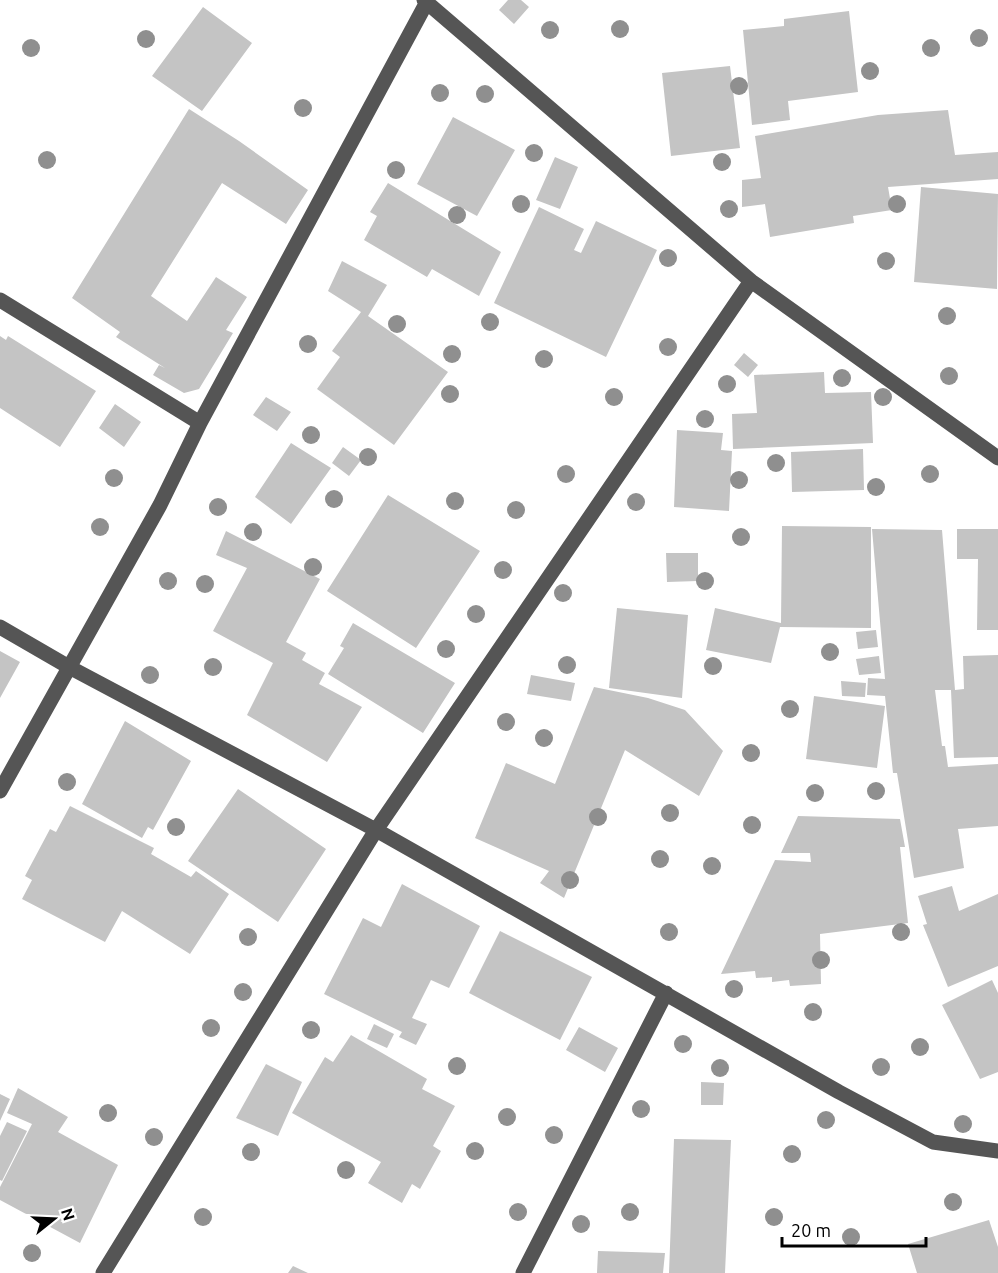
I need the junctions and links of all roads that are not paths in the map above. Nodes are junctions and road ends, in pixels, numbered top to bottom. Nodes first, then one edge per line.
1 (426, 1) edge
2 (751, 281) junction
3 (0, 300) edge
4 (200, 423) junction
5 (998, 458) edge
6 (0, 627) edge
7 (69, 667) junction
8 (0, 791) edge
9 (376, 830) junction
10 (666, 993) junction
11 (998, 1151) edge
12 (104, 1273) edge
13 (523, 1273) edge

1 - 2 street
1 - 4 street
2 - 5 street
2 - 9 street
3 - 4 street
4 - 7 street
6 - 7 street
7 - 8 street
7 - 9 street
9 - 10 street
9 - 12 street
10 - 11 street
10 - 13 street

